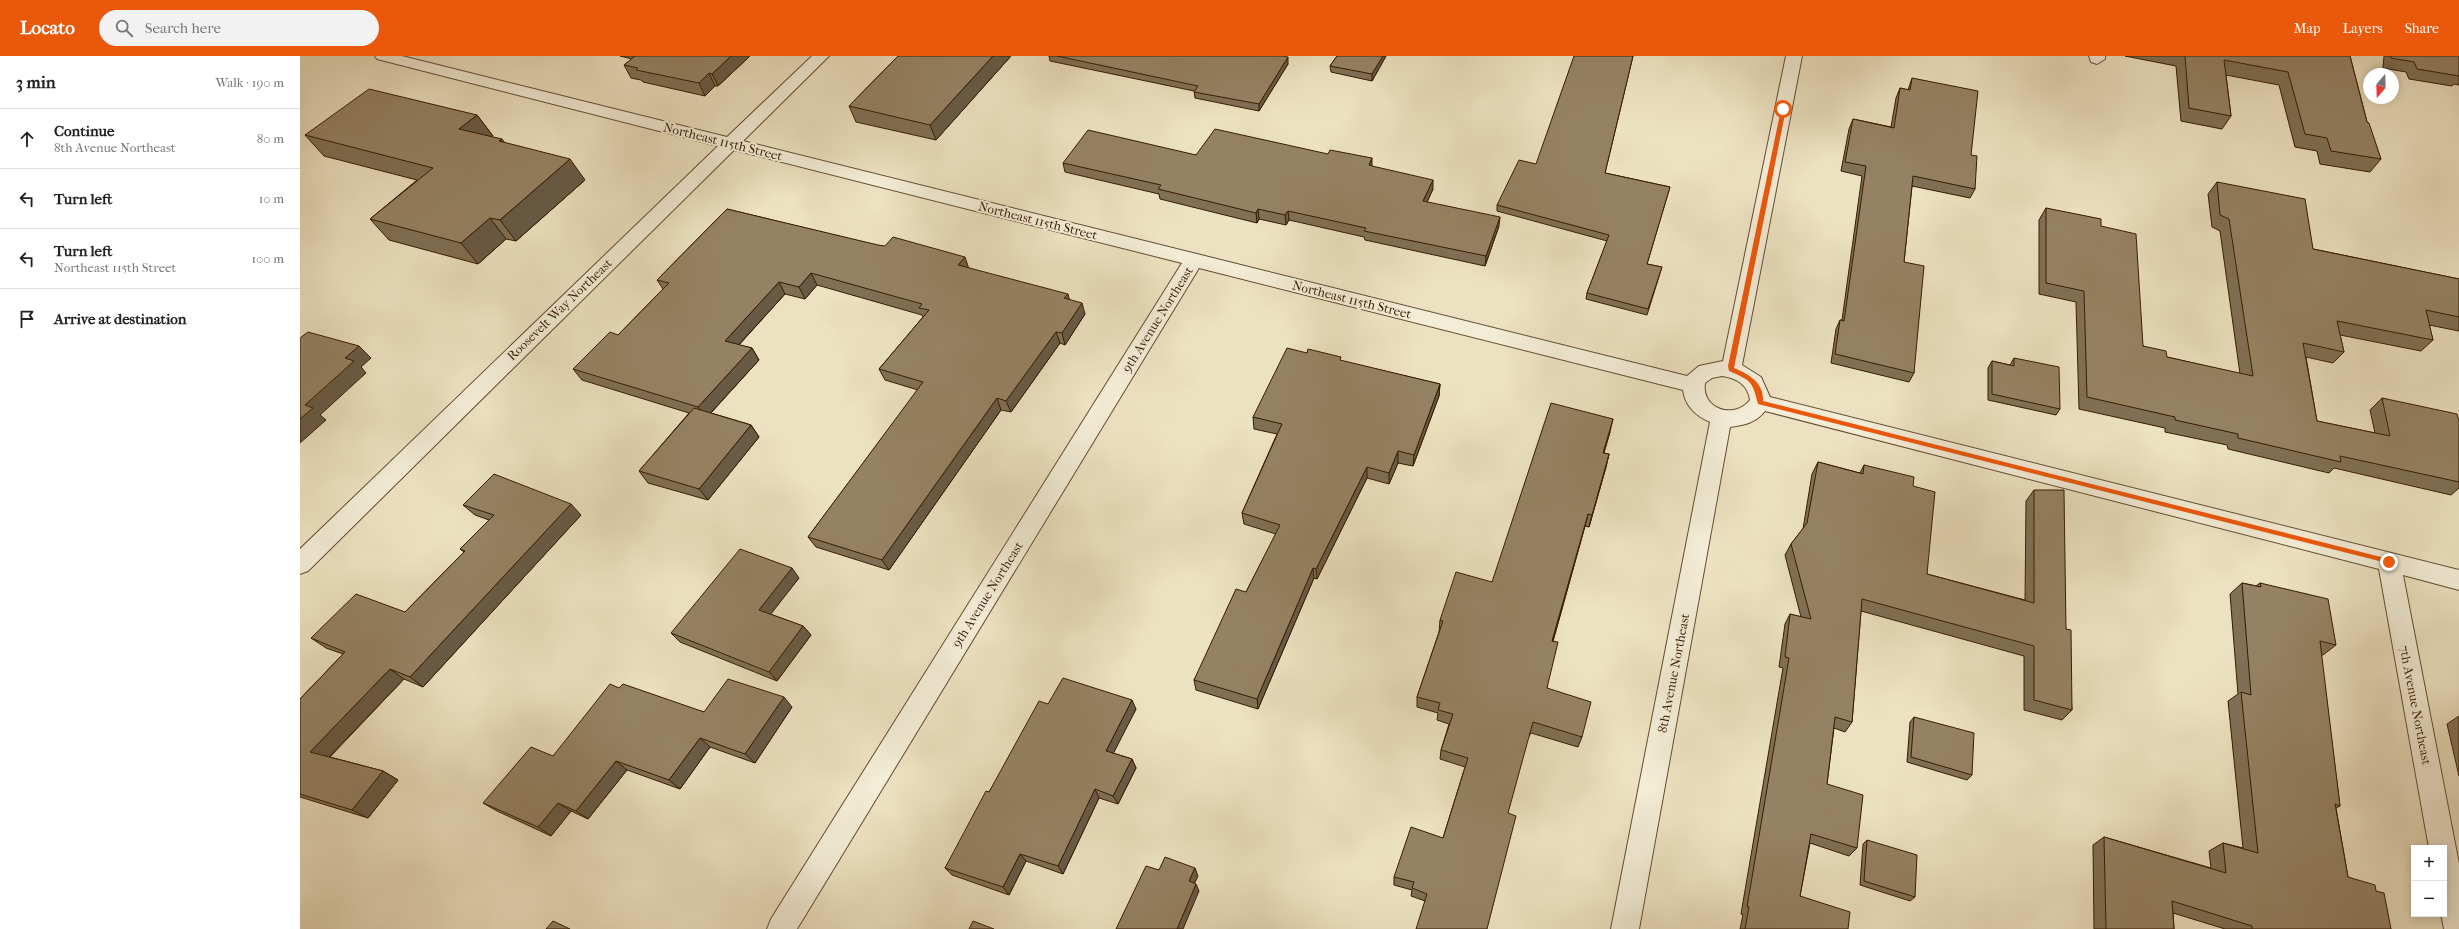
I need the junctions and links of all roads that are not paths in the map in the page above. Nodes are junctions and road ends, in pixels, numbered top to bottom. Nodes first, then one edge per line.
1 (383, 56) edge
2 (821, 56) edge
3 (1794, 56) edge
4 (731, 143) junction
5 (1194, 260) junction
6 (1731, 369) junction
7 (1693, 385) junction
8 (1760, 402) junction
9 (1721, 418) junction
10 (2389, 562) junction
11 (300, 564) edge
12 (2459, 580) edge
13 (2441, 845) edge
14 (2447, 872) edge
15 (781, 929) edge
16 (1625, 929) edge
17 (2458, 929) edge

1 - 4 street, Northeast 115th Street
2 - 4 street, Roosevelt Way Northeast
3 - 6 street
4 - 5 street, Northeast 115th Street
4 - 11 street, Roosevelt Way Northeast
5 - 7 street, Northeast 115th Street
5 - 15 street, 9th Avenue Northeast
6 - 7 street
6 - 8 street
7 - 9 street
8 - 9 street
8 - 10 street
9 - 16 street, 8th Avenue Northeast
10 - 12 street
10 - 13 street, 7th Avenue Northeast
14 - 17 street

